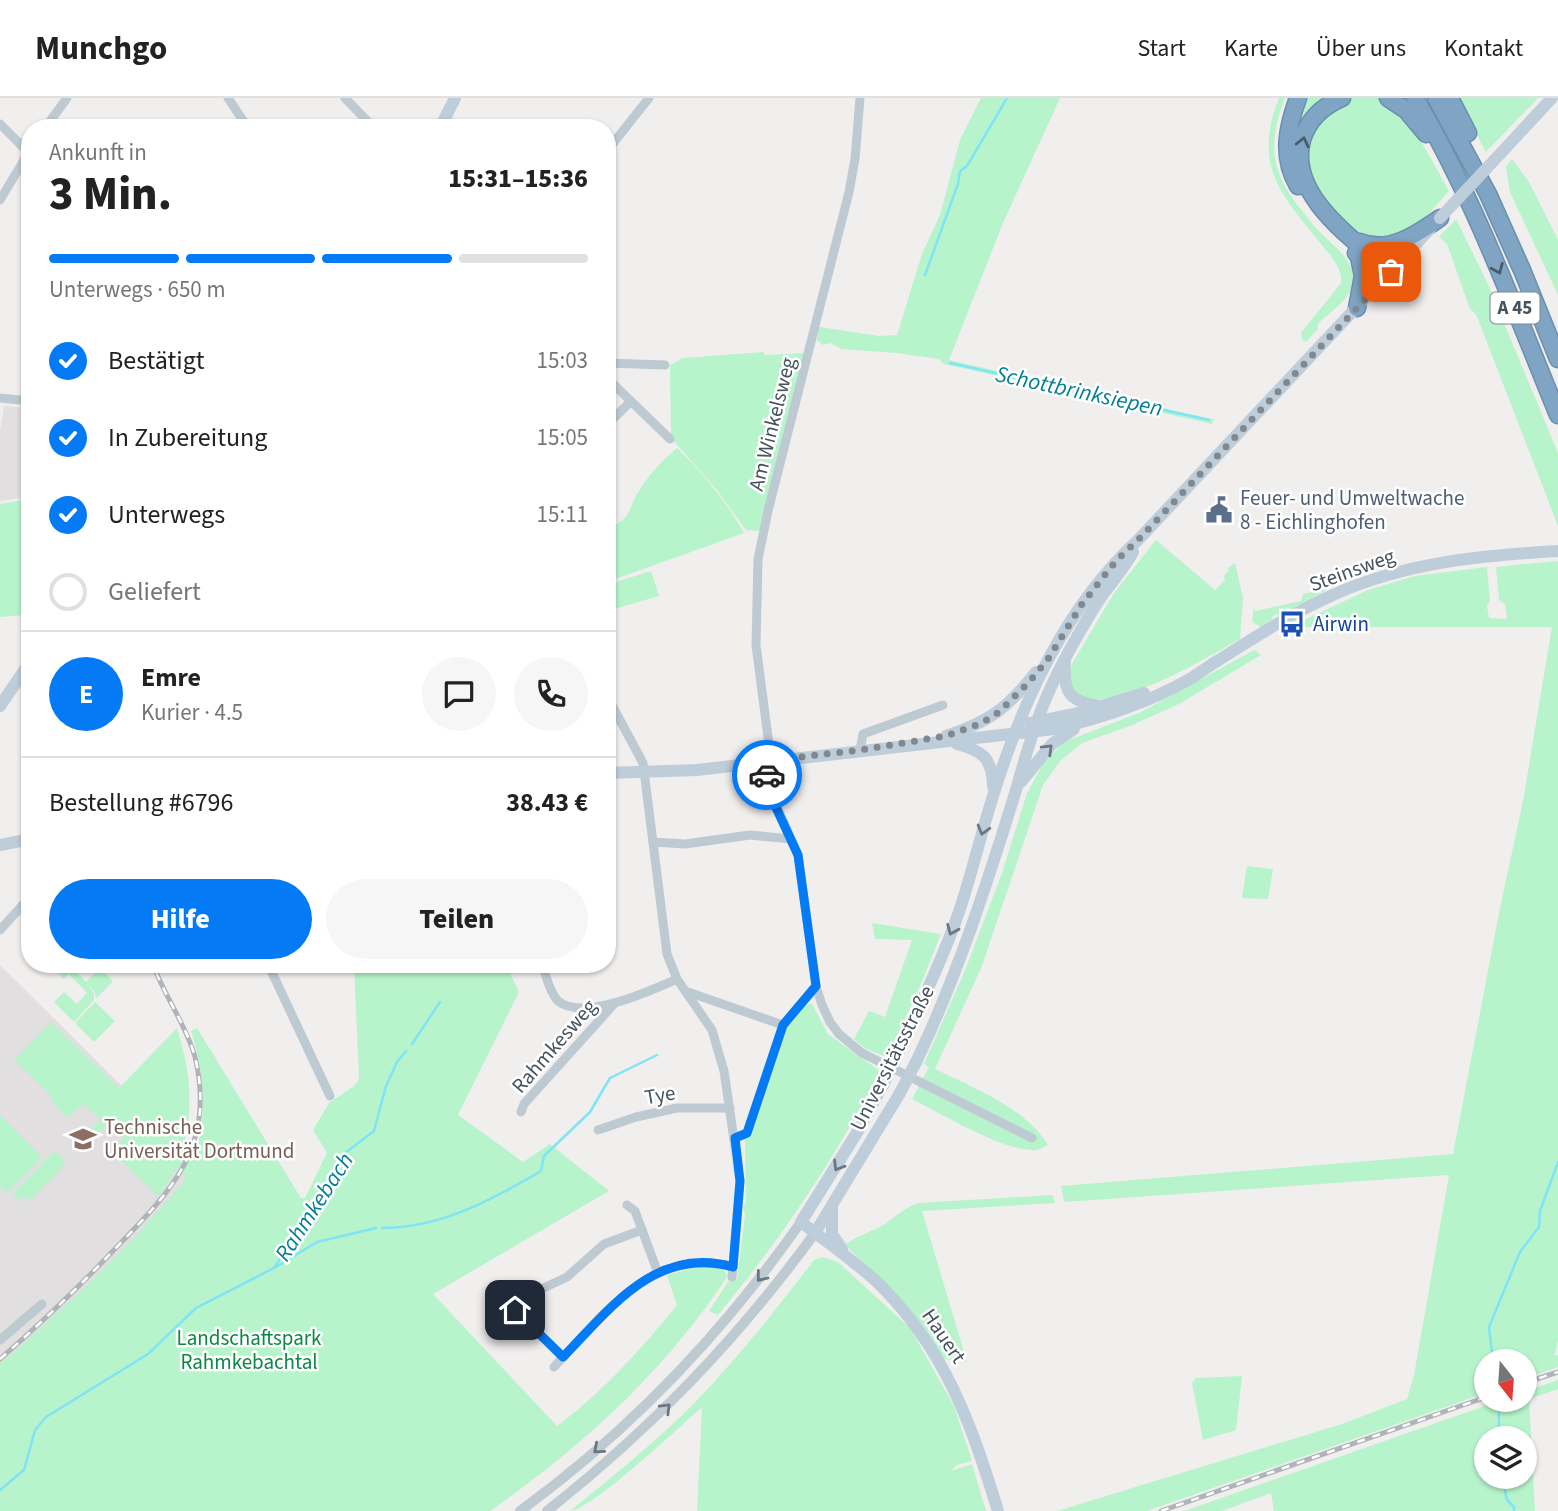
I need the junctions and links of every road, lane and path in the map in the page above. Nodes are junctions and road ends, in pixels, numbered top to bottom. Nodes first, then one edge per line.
1 (67, 98) edge
2 (228, 98) edge
3 (345, 98) edge
4 (455, 98) edge
5 (649, 98) edge
6 (860, 98) edge
7 (1298, 98) edge
8 (1342, 98) edge
9 (1388, 98) edge
10 (1415, 98) edge
11 (1436, 98) edge
12 (1450, 98) edge
13 (1552, 98) edge
14 (52, 119) edge
15 (242, 119) edge
16 (365, 119) edge
17 (444, 119) edge
18 (0, 124) edge
19 (616, 140) edge
20 (21, 144) edge
21 (21, 165) edge
22 (1488, 194) junction
23 (0, 200) edge
24 (1471, 206) junction
25 (1440, 218) junction
26 (1357, 248) junction
27 (1387, 276) junction
28 (1357, 307) junction
29 (1558, 359) edge
30 (616, 363) edge
31 (665, 365) dead end
32 (616, 387) edge
33 (0, 398) edge
34 (21, 400) edge
35 (630, 401) junction
36 (1558, 415) edge
37 (616, 416) edge
38 (670, 439) dead end
39 (1139, 539) junction
40 (1558, 551) edge
41 (1068, 651) junction
42 (1048, 659) junction
43 (1214, 663) junction
44 (21, 675) edge
45 (943, 705) dead end
46 (0, 706) edge
47 (1104, 706) junction
48 (616, 712) edge
49 (1089, 721) junction
50 (1034, 727) junction
51 (1016, 729) junction
52 (946, 739) junction
53 (860, 750) junction
54 (766, 761) junction
55 (644, 772) junction
56 (616, 773) edge
57 (1016, 788) junction
58 (993, 795) junction
59 (791, 839) junction
60 (21, 841) edge
61 (653, 842) junction
62 (0, 845) edge
63 (21, 907) edge
64 (0, 930) edge
65 (272, 973) edge
66 (545, 973) edge
67 (677, 979) junction
68 (816, 986) junction
69 (687, 992) junction
70 (614, 1004) junction
71 (783, 1025) junction
72 (330, 1096) dead end
73 (730, 1108) junction
74 (521, 1112) dead end
75 (598, 1130) dead end
76 (735, 1138) junction
77 (1032, 1138) dead end
78 (627, 1205) dead end
79 (832, 1208) junction
80 (802, 1222) junction
81 (642, 1230) junction
82 (815, 1233) junction
83 (852, 1260) junction
84 (658, 1273) junction
85 (493, 1288) dead end
86 (42, 1304) dead end
87 (515, 1310) junction
88 (0, 1340) edge
89 (563, 1357) junction
90 (554, 1367) dead end
91 (520, 1511) edge
92 (547, 1511) edge
93 (998, 1511) edge

1 - 14 street
2 - 15 street
3 - 16 street
4 - 17 main road
5 - 19 street
6 - 54 street, Am Winkelsweg
7 - 26 highway
26 -> 8 highway
9 - 24 highway
10 - 24 highway, A 45
11 - 22 highway, A 45
12 - 22 highway
13 - 25 main road, Universitätsstraße, bridge
18 - 20 street
21 - 23 street
22 - 29 highway, A 45
24 -> 36 highway, A 45
25 - 26 highway
25 - 27 main road, Universitätsstraße
26 - 27 highway
26 - 28 highway
27 - 28 main road, Universitätsstraße
28 - 39 main road, Universitätsstraße
30 - 31 street
32 - 35 street
33 - 34 street
35 - 37 street
35 - 38 street
39 - 41 main road, Universitätsstraße
39 - 42 main road, Universitätsstraße
40 - 43 main road, Steinsweg
41 - 47 main road
41 - 50 main road, Universitätsstraße
42 - 51 main road, Universitätsstraße
42 - 52 main road
43 - 47 main road, Steinsweg
43 - 49 main road, Steinsweg
44 - 46 main road
45 - 53 street
47 - 50 main road, Steinsweg
48 - 55 street
49 - 50 main road, Steinsweg
57 -> 49 main road
50 - 51 main road
50 - 57 main road, Universitätsstraße
51 - 52 main road
51 - 58 main road, Universitätsstraße
52 - 53 main road
52 - 58 main road, Universitätsstraße
53 - 54 main road
54 - 55 main road
54 - 59 street, Am Winkelsweg
55 - 56 main road
55 - 61 street
57 - 79 main road, Universitätsstraße, bridge
58 -> 80 main road, Universitätsstraße, bridge
59 - 61 street
59 - 68 street, Am Winkelsweg
60 - 62 main road
61 - 67 street
63 - 64 street
65 - 72 street
66 - 70 street, Rahmkesweg
67 - 69 street
67 - 70 street, Rahmkesweg
68 - 71 street
68 - 77 street, Am Winkelsweg
69 - 71 street
69 - 73 street
70 - 74 street, Rahmkesweg
71 - 76 street
73 - 75 street, Tye
73 - 76 street
76 - 84 street
78 - 81 street
79 - 82 main road, Universitätsstraße
79 - 83 main road
80 - 82 main road, Hauert
80 -> 91 street, Universitätsstraße
81 - 84 street
81 - 87 street
82 - 83 main road, Hauert
92 -> 82 street, Universitätsstraße
83 - 93 main road, Hauert
84 - 89 street
85 - 87 street
86 - 88 street
87 - 89 street
89 - 90 street

